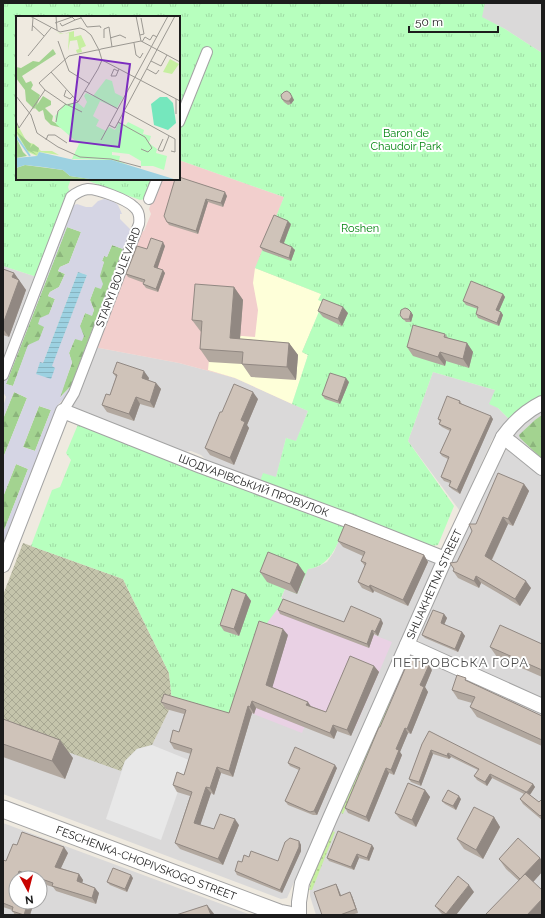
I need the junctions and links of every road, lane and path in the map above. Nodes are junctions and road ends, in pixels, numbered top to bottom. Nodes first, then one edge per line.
1 (207, 52) dead end
2 (180, 120) edge
3 (156, 180) edge
4 (149, 199) dead end
5 (3, 375) edge
6 (542, 403) edge
7 (63, 411) junction
8 (503, 437) junction
9 (542, 468) edge
10 (445, 559) junction
11 (3, 565) edge
12 (407, 645) junction
13 (542, 706) edge
14 (3, 809) edge
15 (289, 915) edge
16 (299, 915) edge

1 - 2 street
3 - 4 street
5 - 7 street, STARYI BOULEVARD
6 - 8 street, SHLIAKHETNA STREET
7 - 10 street, ШОДУАРІВСЬКИЙ ПРОВУЛОК
7 - 11 street, STARYI BOULEVARD
8 - 9 street
8 - 10 street, SHLIAKHETNA STREET
10 - 12 street, SHLIAKHETNA STREET
12 - 13 street
12 - 16 street, SHLIAKHETNA STREET
14 - 15 street, FESCHENKA-CHOPIVSKOGO STREET

